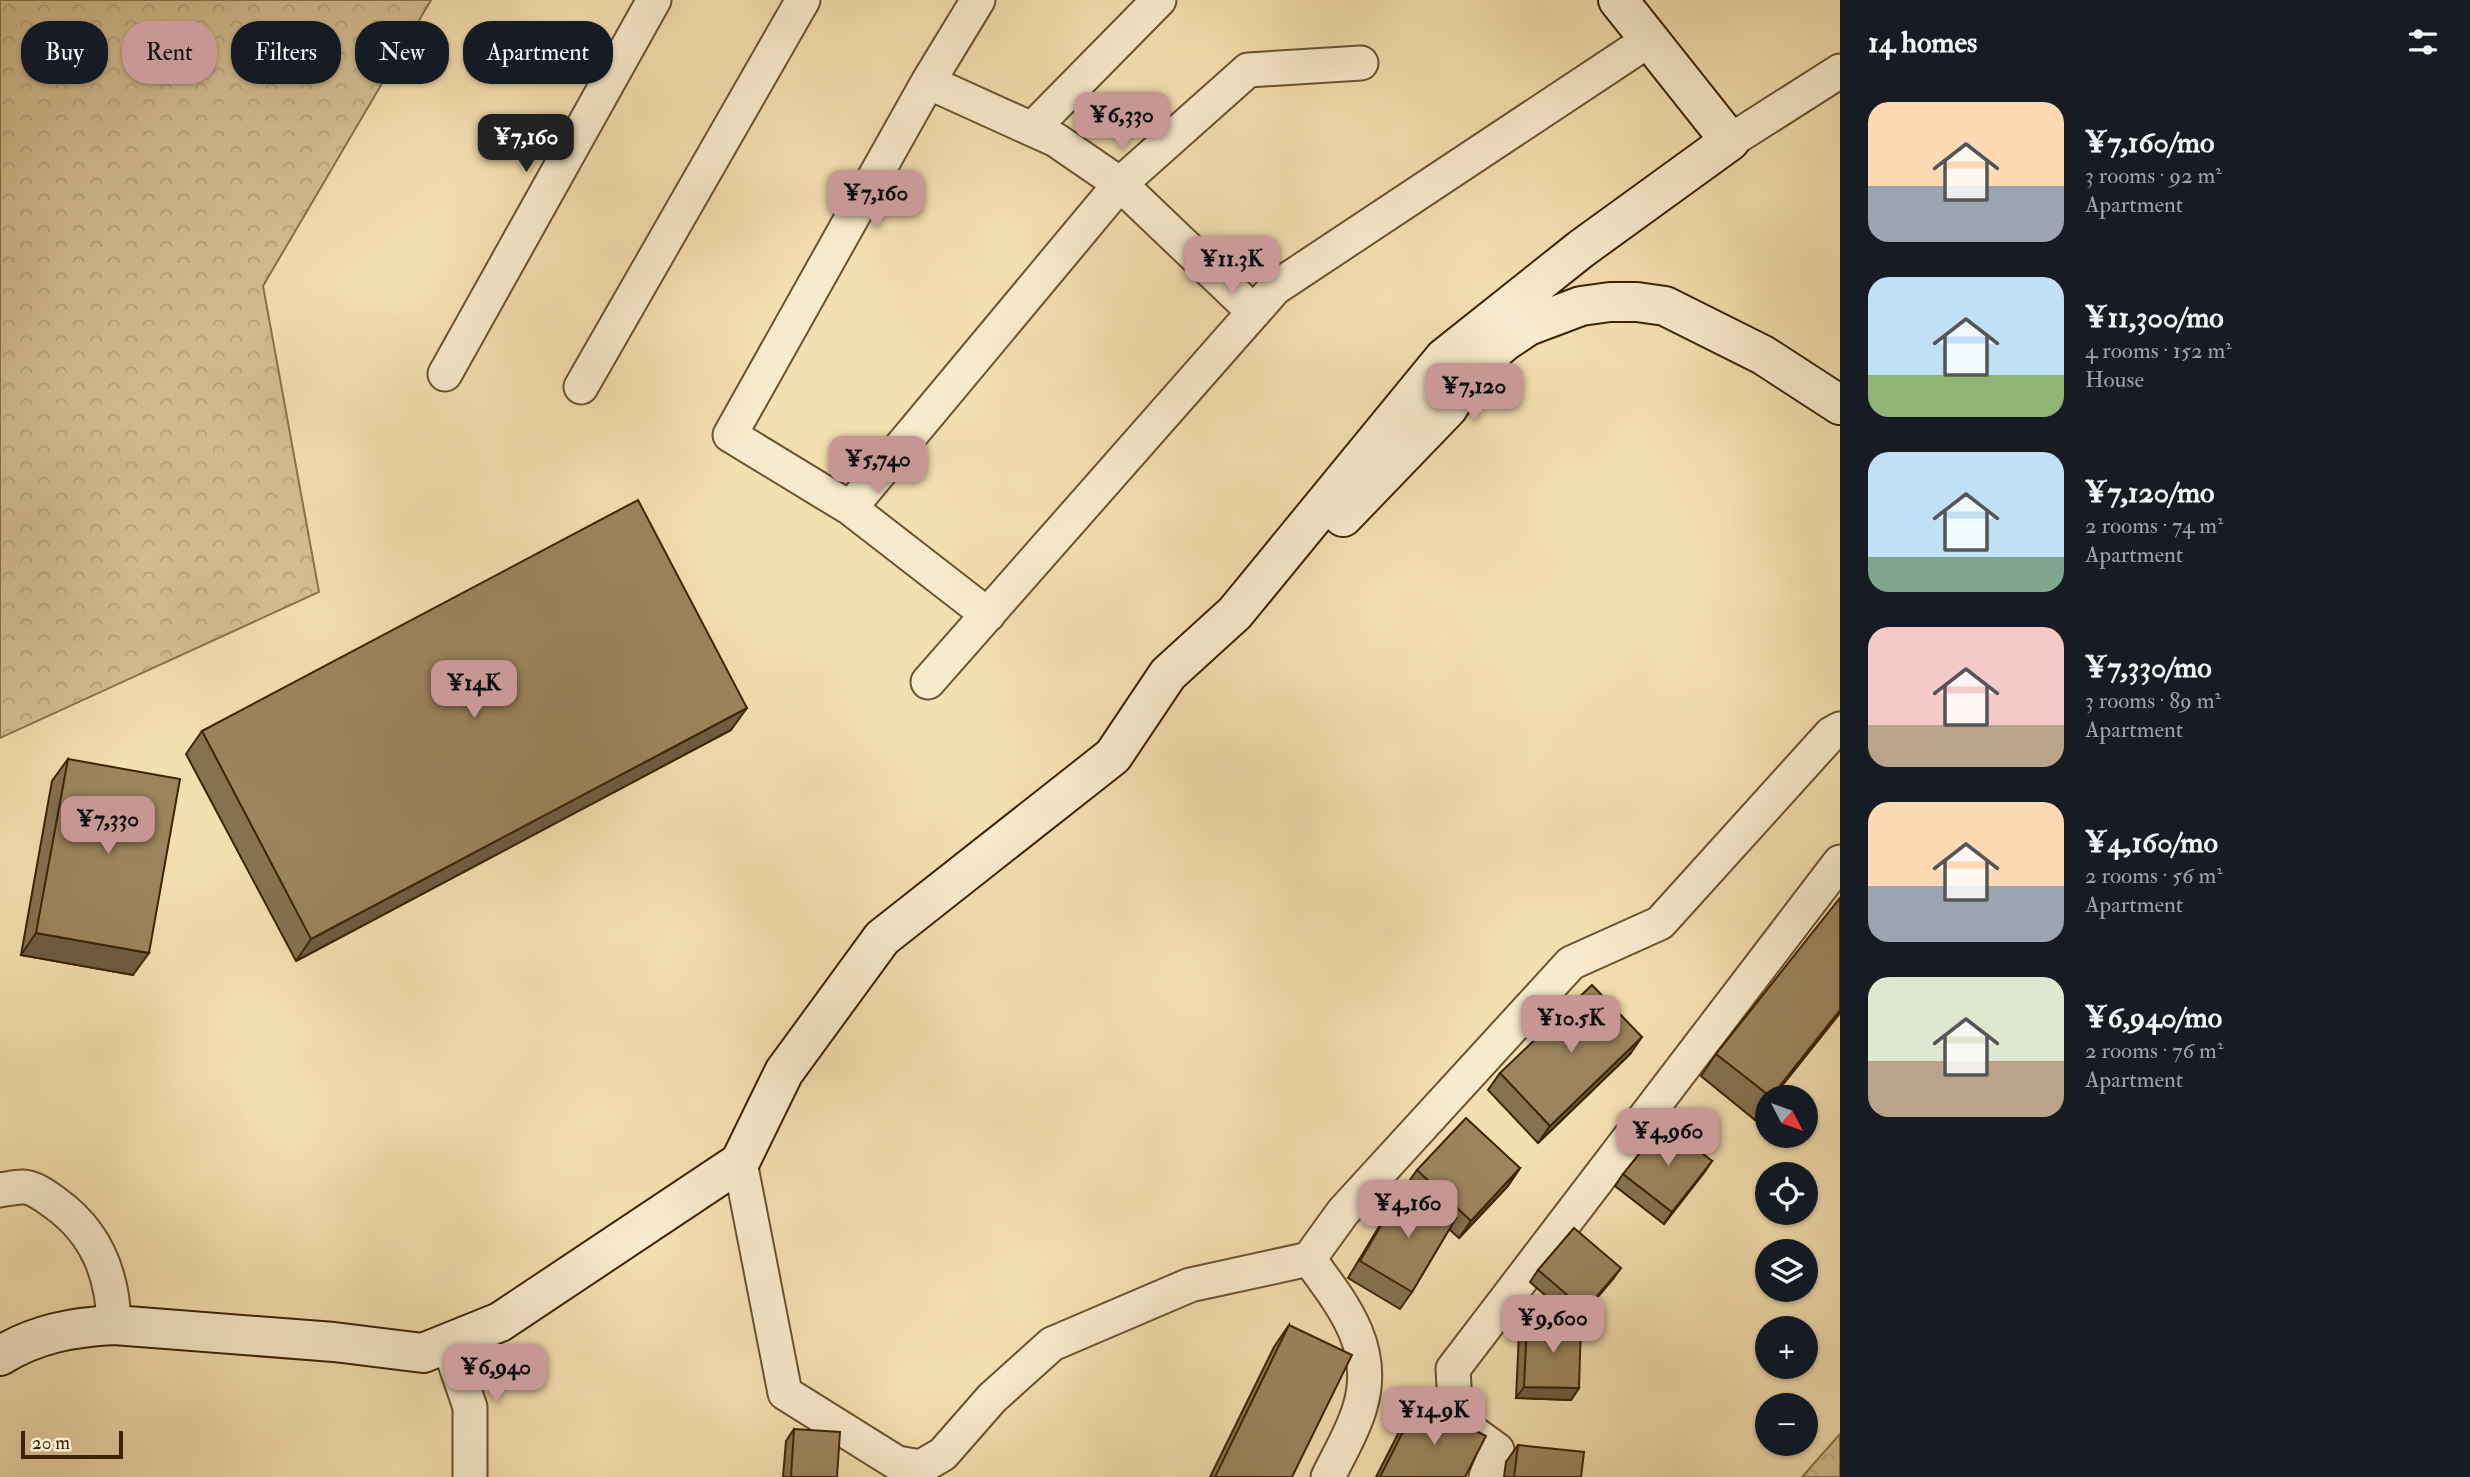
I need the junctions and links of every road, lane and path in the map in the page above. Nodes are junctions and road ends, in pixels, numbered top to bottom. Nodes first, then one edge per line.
1 (654, 0) edge
2 (803, 0) edge
3 (978, 0) edge
4 (1160, 0) edge
5 (1603, 0) edge
6 (1618, 0) edge
7 (1649, 40) junction
8 (1361, 63) dead end
9 (1840, 71) edge
10 (929, 82) junction
11 (1032, 129) junction
12 (1730, 141) junction
13 (1120, 184) junction
14 (1254, 312) junction
15 (445, 374) dead end
16 (582, 387) dead end
17 (1840, 404) edge
18 (850, 508) junction
19 (988, 615) junction
20 (1168, 674) junction
21 (928, 682) dead end
22 (1840, 729) edge
23 (1840, 862) edge
24 (740, 1162) junction
25 (0, 1190) edge
26 (1309, 1259) junction
27 (114, 1325) junction
28 (448, 1343) junction
29 (0, 1356) edge
30 (470, 1477) edge
31 (1328, 1477) edge
32 (1486, 1477) edge

1 - 15 street
2 - 16 street
3 - 10 street
4 - 11 street
5 - 6 street
6 - 7 street
7 - 12 street
7 - 14 street
8 - 13 street
9 - 12 street
10 - 11 street
10 - 18 street
11 - 13 street
12 - 20 street
13 - 14 street
13 - 18 street
14 - 19 street
17 - 20 street
18 - 19 street
19 - 21 street
20 - 24 street
22 - 26 street
23 - 32 street
24 - 26 street
24 - 28 street
25 - 27 street
26 - 31 street
27 - 28 street
27 - 29 street
28 - 30 street

